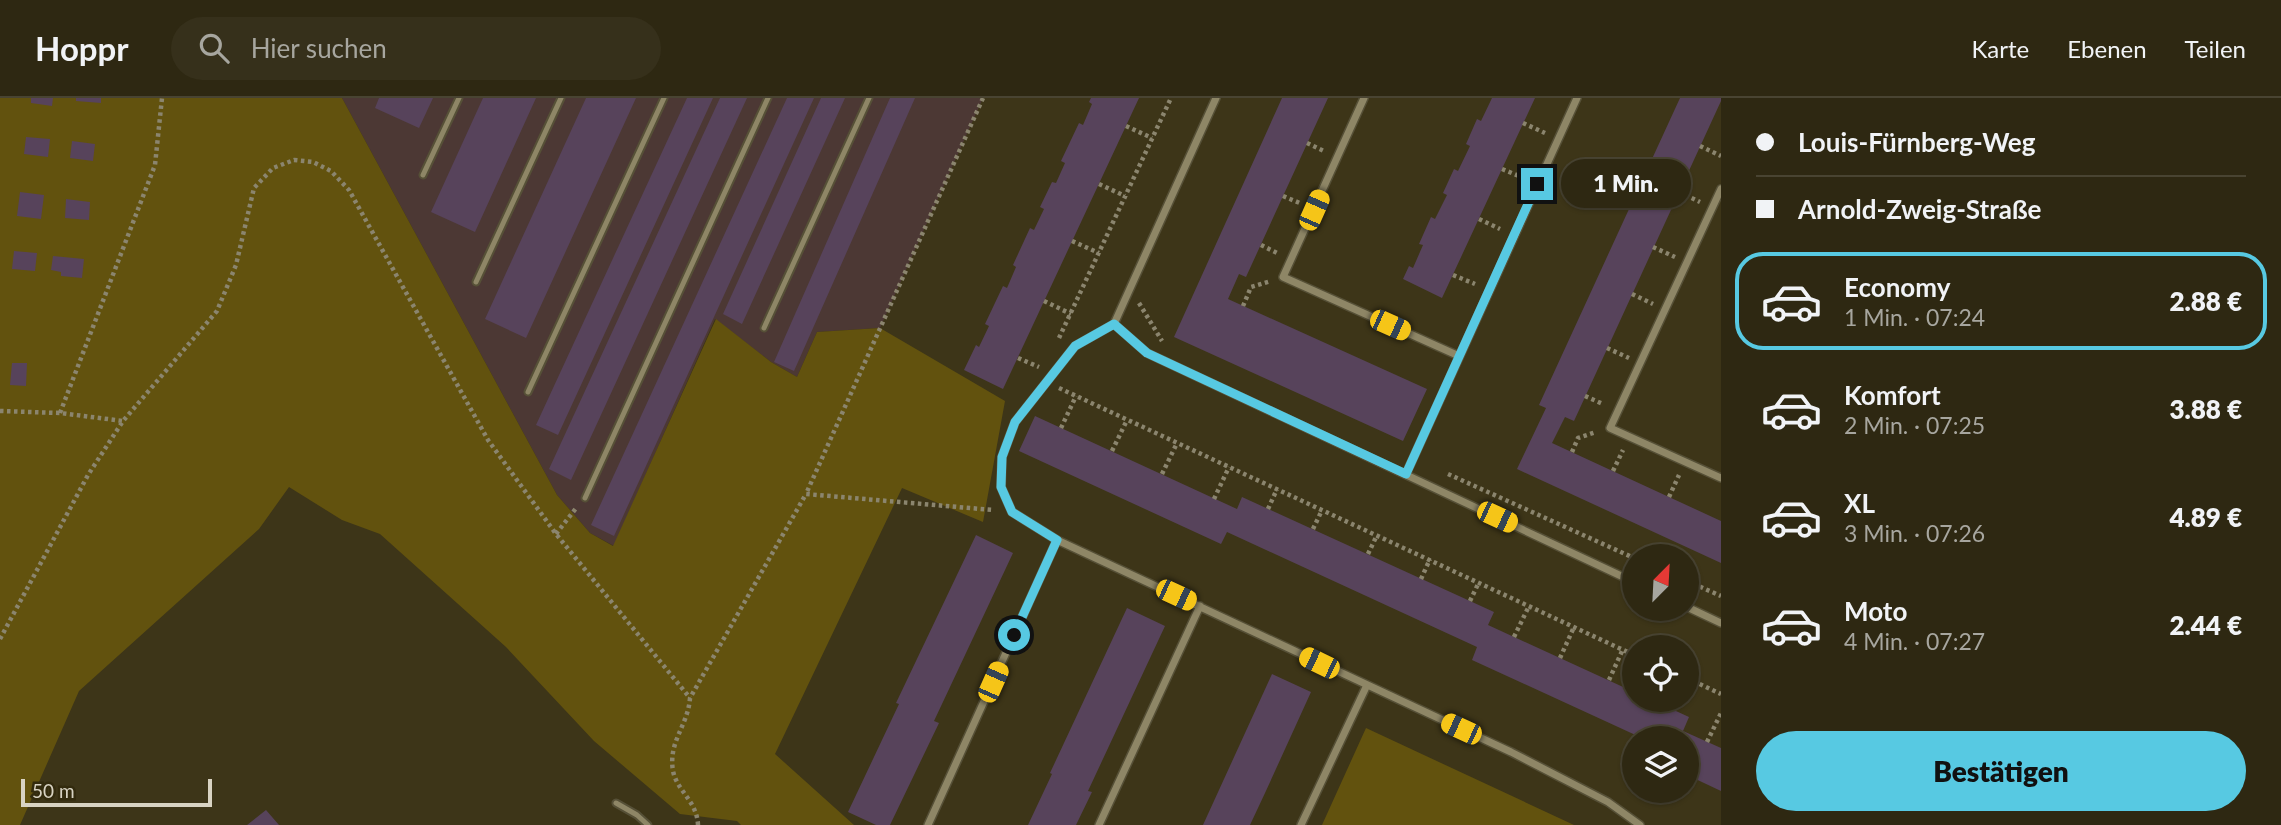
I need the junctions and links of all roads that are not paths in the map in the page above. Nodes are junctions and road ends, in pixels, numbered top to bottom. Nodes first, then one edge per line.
1 (459, 98) edge
2 (561, 98) edge
3 (664, 98) edge
4 (768, 98) edge
5 (869, 98) edge
6 (1216, 98) edge
7 (1364, 98) edge
8 (1577, 98) edge
9 (424, 175) dead end
10 (1721, 189) edge
11 (476, 282) dead end
12 (1114, 324) junction
13 (764, 328) dead end
14 (1459, 356) junction
15 (528, 393) dead end
16 (1406, 474) junction
17 (1721, 478) edge
18 (584, 498) road end
19 (1057, 540) junction
20 (1622, 576) edge
21 (1200, 606) junction
22 (1699, 613) edge
23 (1721, 623) edge
24 (1367, 685) junction
25 (616, 803) dead end
26 (648, 825) edge
27 (928, 825) edge
28 (1100, 825) edge
29 (1301, 825) edge
30 (1640, 825) edge

1 - 9 lane
2 - 11 lane
3 - 15 lane
4 - 18 lane
5 - 13 lane
6 - 12 street
7 - 14 street
8 - 14 street
10 - 17 street
12 - 16 street
12 - 19 street
14 - 16 street
16 - 20 street
19 - 21 street
19 - 27 street
21 - 24 street
21 - 28 street
22 - 23 street
24 - 29 street
24 - 30 street
25 - 26 lane

